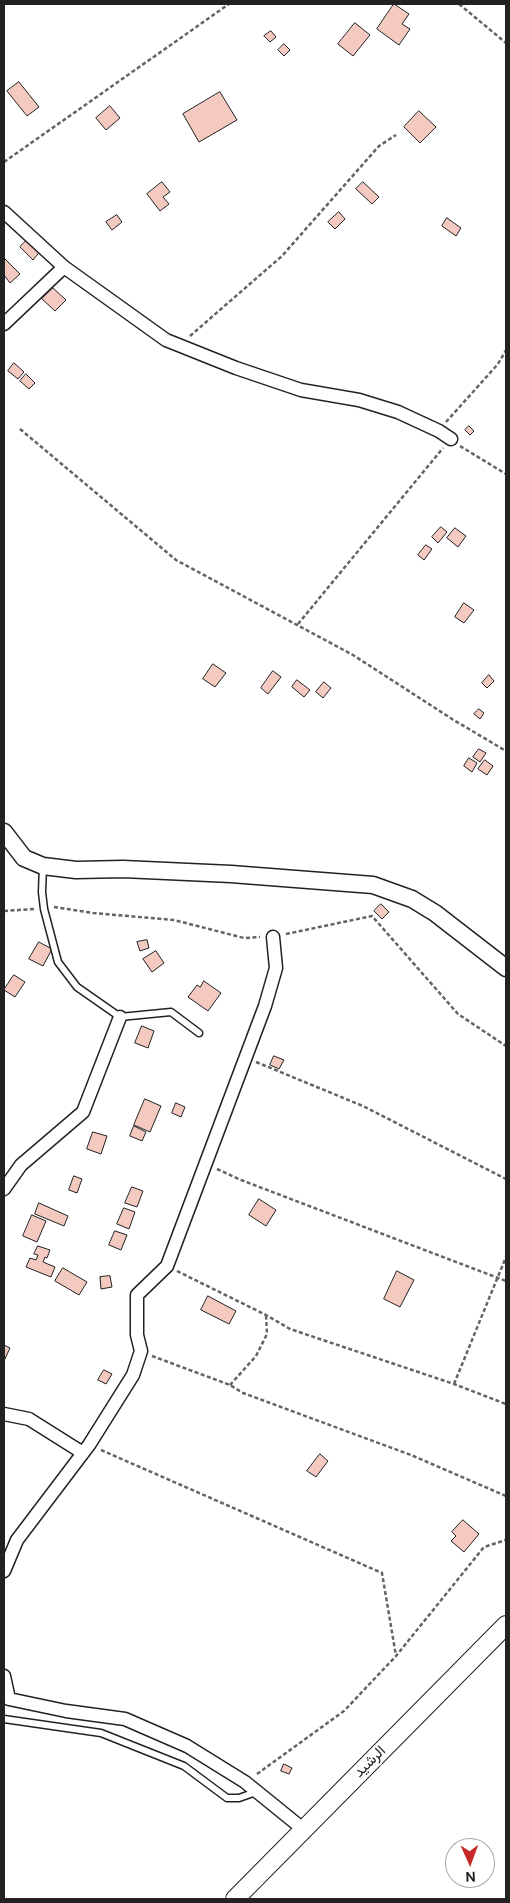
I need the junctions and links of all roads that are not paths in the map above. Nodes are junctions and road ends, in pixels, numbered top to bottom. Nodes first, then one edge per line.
1 (4, 212) edge
2 (64, 267) junction
3 (4, 324) edge
4 (450, 439) road end
5 (4, 832) edge
6 (43, 866) junction
7 (273, 937) dead end
8 (506, 968) edge
9 (120, 1017) junction
10 (199, 1033) dead end
11 (4, 1189) edge
12 (4, 1414) edge
13 (86, 1449) junction
14 (4, 1571) edge
15 (506, 1625) edge
16 (4, 1676) edge
17 (4, 1719) edge
18 (257, 1792) junction
19 (303, 1829) junction
20 (235, 1899) edge

1 - 2 street
2 - 3 street
2 - 4 street
5 - 6 street
6 - 8 street
6 - 9 lane
7 - 13 street
9 - 10 lane
9 - 11 street
12 - 13 street
13 - 14 street
15 - 19 main road, الرشيد
16 - 18 street
17 - 18 lane
18 - 19 street
19 - 20 main road, الرشيد

